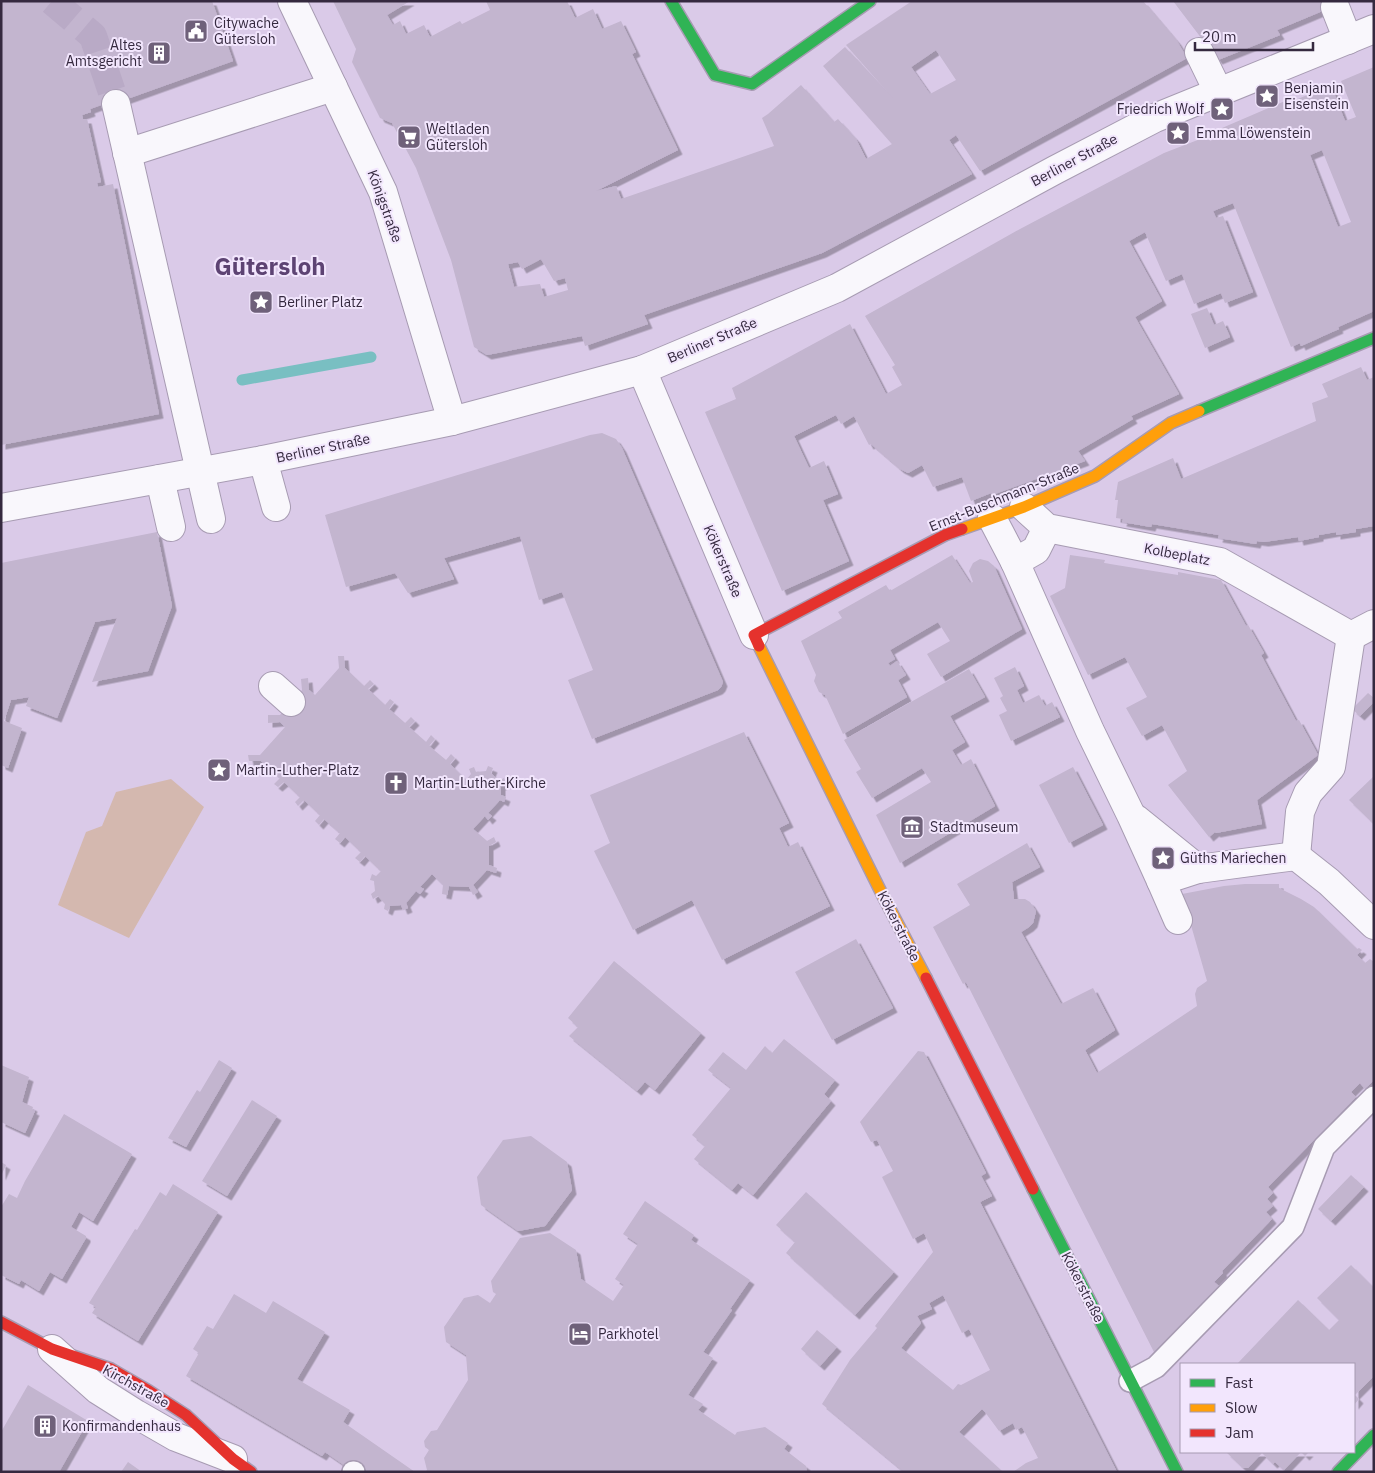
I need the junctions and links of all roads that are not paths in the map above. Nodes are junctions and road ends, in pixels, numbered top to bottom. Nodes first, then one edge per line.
1 (292, 1) edge
2 (671, 1) edge
3 (870, 1) edge
4 (1335, 7) dead end
5 (1374, 29) edge
6 (1348, 40) junction
7 (1198, 52) dead end
8 (333, 87) junction
9 (1218, 93) junction
10 (116, 104) tunnel mouth
11 (127, 153) junction
12 (1374, 338) edge
13 (642, 370) junction
14 (452, 421) junction
15 (264, 460) junction
16 (200, 472) junction
17 (160, 479) junction
18 (1024, 507) junction
19 (1, 508) edge
20 (276, 508) dead end
21 (992, 518) junction
22 (211, 519) dead end
23 (171, 527) dead end
24 (1047, 528) junction
25 (1015, 562) junction
26 (1362, 630) edge
27 (754, 635) junction
28 (1131, 815) junction
29 (1296, 856) junction
30 (1198, 869) junction
31 (1161, 881) junction
32 (1178, 920) dead end
33 (1374, 925) edge
34 (1374, 1097) edge
35 (1, 1322) edge
36 (52, 1349) joint
37 (1130, 1381) junction
38 (1374, 1435) edge
39 (242, 1465) edge
40 (1177, 1472) edge
41 (1338, 1472) edge

1 - 8 street, Königstraße
2 - 3 street
4 - 6 street
5 - 6 street, Berliner Straße
6 - 9 street, Berliner Straße
7 - 9 street
8 - 11 street
8 - 14 street, Königstraße
9 - 13 street, Berliner Straße
10 - 11 street
11 - 16 street
12 - 18 street, Ernst-Buschmann-Straße
13 - 14 street, Berliner Straße
13 - 27 street, Kökerstraße
14 - 15 street, Berliner Straße
15 - 16 street, Berliner Straße
15 - 20 street
16 - 17 street, Berliner Straße
16 - 22 street
17 - 19 street, Berliner Straße
17 - 23 street
18 - 21 street, Ernst-Buschmann-Straße
18 - 24 street
21 - 25 street
21 - 27 street, Ernst-Buschmann-Straße
24 - 25 street
24 - 26 street, Kolbeplatz
25 - 28 street
26 - 29 street, Kolbeplatz
27 - 37 street, Kökerstraße
28 - 30 street
28 - 31 street
29 - 30 street
29 - 33 street
30 - 31 street
31 - 32 street
34 - 37 lane
35 - 36 street, Kirchstraße
36 - 39 street, Kirchstraße
37 - 40 street, Kökerstraße
38 - 41 street

